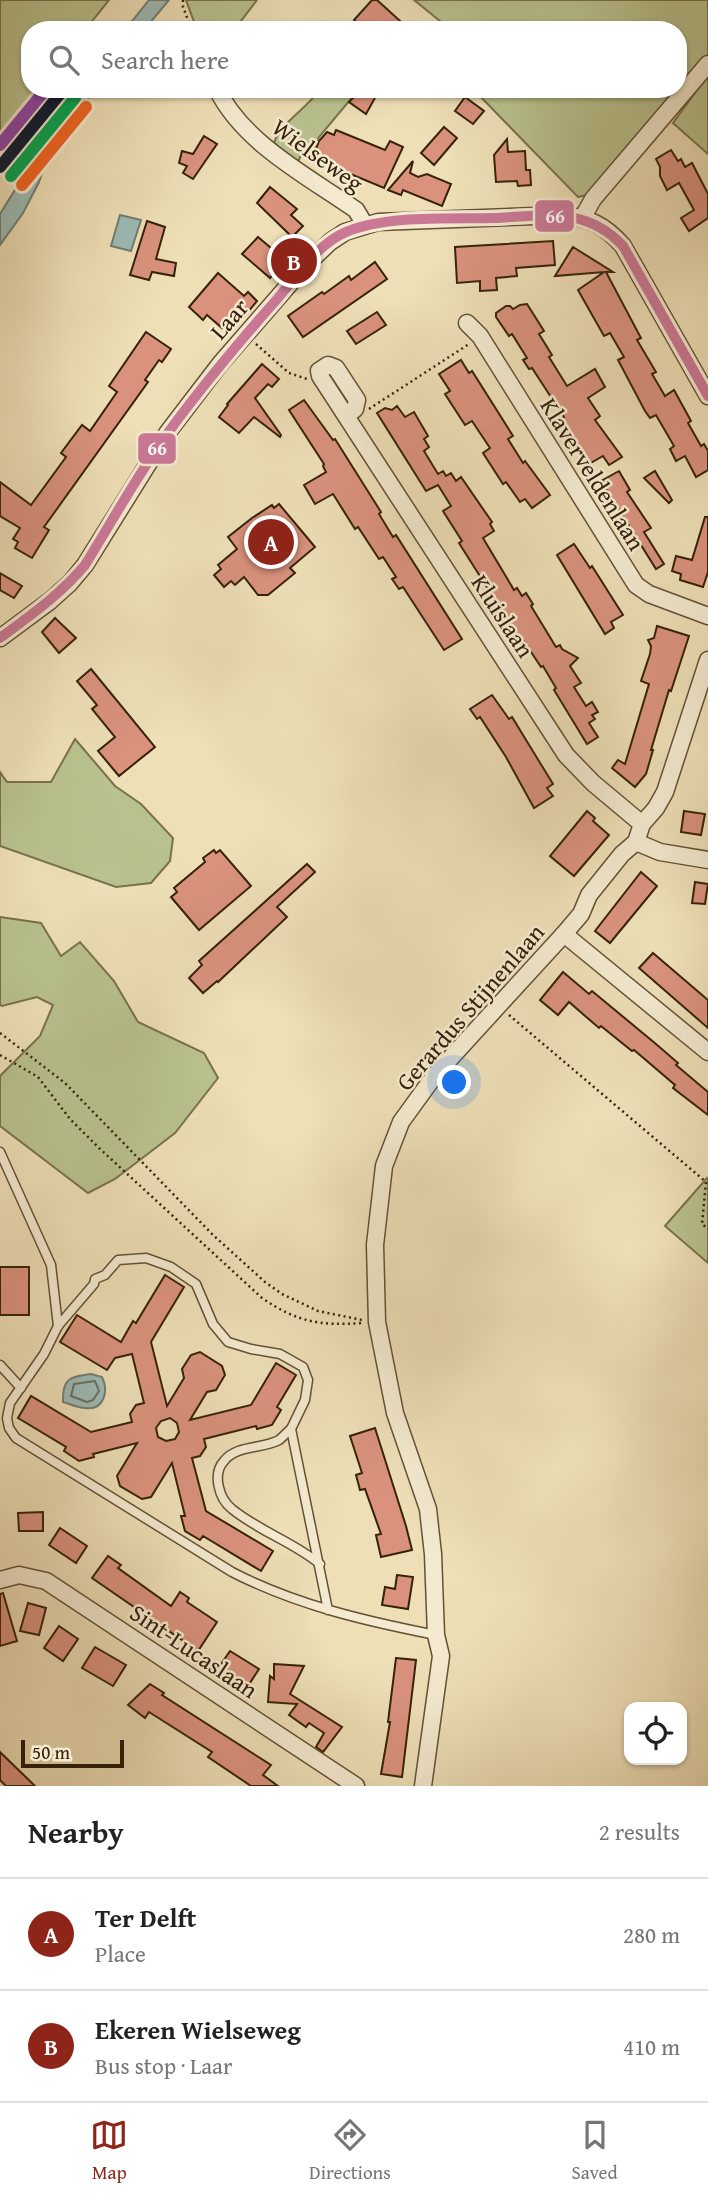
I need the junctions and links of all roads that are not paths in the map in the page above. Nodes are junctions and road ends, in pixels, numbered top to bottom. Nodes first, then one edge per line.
1 (708, 64) edge
2 (687, 89) edge
3 (223, 98) edge
4 (679, 98) edge
5 (583, 217) junction
6 (365, 225) junction
7 (467, 323) dead end
8 (322, 380) road end
9 (708, 396) edge
10 (708, 616) edge
11 (0, 638) edge
12 (708, 660) edge
13 (642, 824) junction
14 (636, 842) junction
15 (708, 860) edge
16 (564, 934) junction
17 (708, 1052) edge
18 (0, 1152) edge
19 (58, 1326) junction
20 (0, 1365) edge
21 (21, 1388) junction
22 (291, 1429) junction
23 (320, 1564) junction
24 (0, 1580) edge
25 (328, 1610) junction
26 (436, 1635) junction
27 (356, 1786) edge
28 (423, 1786) edge

1 - 2 street
3 - 6 street, Wielseweg
4 - 5 street
5 - 6 street, Laar
5 - 9 street
6 - 11 street, Laar
7 - 10 street, Klaverveldenlaan
8 - 13 street, Kluislaan
12 - 13 street, Gerardus Stijnenlaan
13 - 14 street, Gerardus Stijnenlaan
14 - 15 street
14 - 16 street, Gerardus Stijnenlaan
16 - 17 street
16 - 26 street, Gerardus Stijnenlaan
18 - 19 lane
19 - 21 lane
19 - 22 lane
20 - 21 lane
21 - 25 lane
22 - 23 lane
22 - 23 lane
23 - 25 lane
24 - 27 street, Sint-Lucaslaan
25 - 26 lane
26 - 28 street, Gerardus Stijnenlaan

